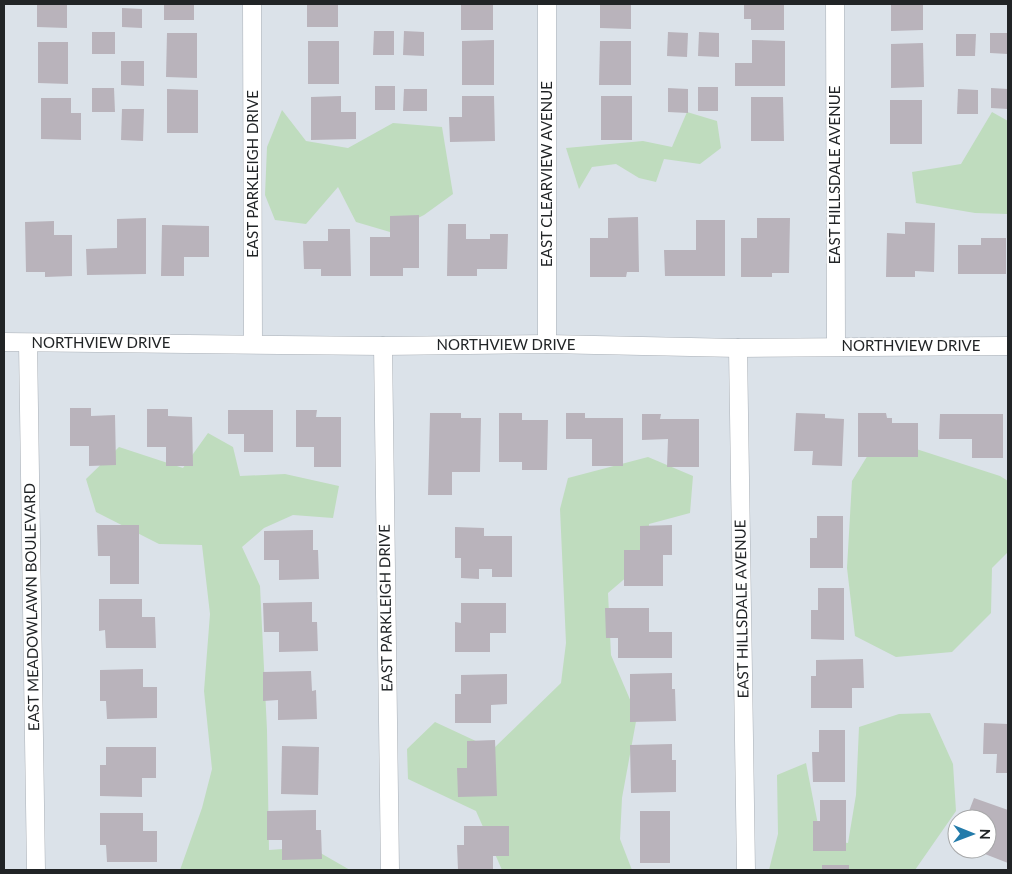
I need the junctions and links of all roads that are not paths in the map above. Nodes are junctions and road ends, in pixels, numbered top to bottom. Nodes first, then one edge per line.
1 (252, 4) edge
2 (546, 4) edge
3 (835, 4) edge
4 (4, 342) edge
5 (28, 343) junction
6 (253, 344) junction
7 (547, 344) junction
8 (383, 346) junction
9 (836, 346) junction
10 (1008, 346) edge
11 (738, 348) junction
12 (36, 870) edge
13 (390, 870) edge
14 (746, 870) edge

1 - 6 street, EAST PARKLEIGH DRIVE
2 - 7 street, EAST CLEARVIEW AVENUE
3 - 9 street, EAST HILLSDALE AVENUE
4 - 5 street, NORTHVIEW DRIVE
5 - 6 street, NORTHVIEW DRIVE
5 - 12 street, EAST MEADOWLAWN BOULEVARD
6 - 8 street, NORTHVIEW DRIVE
7 - 8 street, NORTHVIEW DRIVE
7 - 11 street, NORTHVIEW DRIVE
8 - 13 street, EAST PARKLEIGH DRIVE
9 - 10 street, NORTHVIEW DRIVE
9 - 11 street, NORTHVIEW DRIVE
11 - 14 street, EAST HILLSDALE AVENUE

